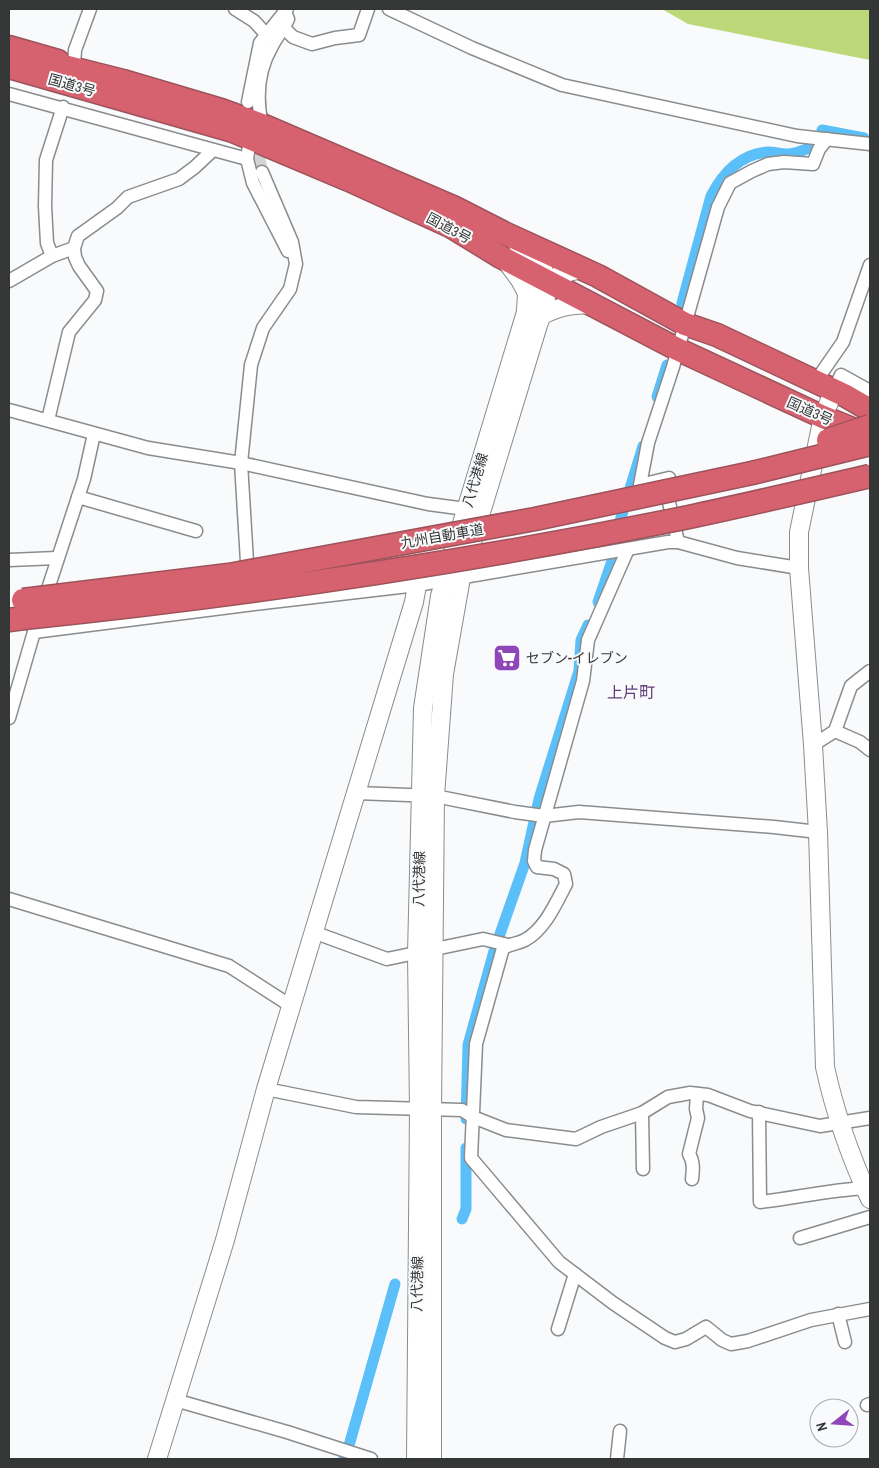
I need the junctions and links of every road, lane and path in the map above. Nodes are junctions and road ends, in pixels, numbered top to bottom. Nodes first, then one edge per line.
1 (90, 9) edge
2 (235, 9) edge
3 (368, 9) edge
4 (389, 9) edge
5 (286, 10) edge
6 (284, 28) junction
7 (266, 34) junction
8 (9, 47) edge
9 (9, 52) edge
10 (74, 65) junction
11 (9, 67) edge
12 (9, 76) edge
13 (123, 80) junction
14 (9, 94) edge
15 (248, 102) dead end
16 (63, 108) junction
17 (250, 139) junction
18 (827, 139) junction
19 (870, 144) edge
20 (213, 150) junction
21 (262, 172) tunnel mouth
22 (504, 234) junction
23 (74, 248) junction
24 (52, 256) junction
25 (501, 257) junction
26 (296, 264) junction
27 (870, 265) edge
28 (582, 269) junction
29 (9, 281) edge
30 (547, 281) junction
31 (595, 305) junction
32 (534, 313) junction
33 (685, 324) junction
34 (677, 349) junction
35 (832, 389) junction
36 (870, 391) edge
37 (9, 410) edge
38 (870, 410) edge
39 (823, 417) junction
40 (48, 420) junction
41 (870, 426) edge
42 (94, 434) junction
43 (870, 436) edge
44 (870, 444) edge
45 (242, 463) junction
46 (870, 476) edge
47 (870, 486) edge
48 (667, 491) junction
49 (78, 497) junction
50 (466, 509) junction
51 (689, 517) junction
52 (196, 531) dead end
53 (678, 542) junction
54 (628, 549) junction
55 (57, 558) junction
56 (9, 560) edge
57 (799, 568) junction
58 (453, 579) junction
59 (417, 585) junction
60 (254, 604) junction
61 (20, 614) edge
62 (870, 670) edge
63 (9, 718) edge
64 (835, 732) junction
65 (813, 745) junction
66 (870, 750) edge
67 (356, 793) junction
68 (428, 796) junction
69 (544, 816) junction
70 (818, 832) junction
71 (9, 899) edge
72 (314, 932) junction
73 (508, 945) junction
74 (426, 952) junction
75 (292, 1006) junction
76 (266, 1089) junction
77 (697, 1094) junction
78 (426, 1109) junction
79 (759, 1112) junction
80 (642, 1113) junction
81 (469, 1115) junction
82 (870, 1118) edge
83 (839, 1123) junction
84 (644, 1169) dead end
85 (692, 1179) dead end
86 (868, 1194) edge
87 (870, 1217) edge
88 (800, 1238) dead end
89 (575, 1274) junction
90 (870, 1309) edge
91 (838, 1314) junction
92 (558, 1329) dead end
93 (846, 1342) dead end
94 (175, 1400) junction
95 (620, 1431) dead end
96 (157, 1459) edge
97 (371, 1459) edge
98 (416, 1459) edge
99 (432, 1459) edge
100 (617, 1459) edge

1 - 10 street
2 - 7 street
3 - 6 street
4 - 18 street
5 - 6 street
5 - 7 street
6 - 17 street
7 - 15 street
8 - 10 highway
9 - 13 highway, 国道3号
10 - 13 highway
11 - 17 highway, 国道3号
12 - 17 highway
13 - 17 highway, 国道3号
14 - 16 street
16 - 20 street
16 - 24 street
17 - 20 street
17 - 22 highway, 国道3号
17 - 25 highway, 国道3号
17 - 26 street
18 - 19 street
18 - 33 street
20 - 23 street
21 - 26 street
22 - 28 highway, 国道3号
22 - 30 main road
23 - 24 street
23 - 40 street
24 - 29 street
25 - 30 highway, 国道3号
25 - 32 main road, 八代港線
26 - 45 street
27 - 35 street
28 - 30 main road, 八代港線
28 - 33 highway, 国道3号
30 - 31 highway, 国道3号
30 - 32 main road, 八代港線
31 - 32 main road
31 - 34 highway, 国道3号
32 - 50 main road, 八代港線
32 - 58 main road, 八代港線
33 - 34 street
33 - 35 highway, 国道3号
34 - 39 highway, 国道3号
34 - 53 street
35 - 36 street
35 - 38 highway, 国道3号
35 - 39 main road
37 - 40 street
39 - 43 highway, 国道3号
39 - 57 main road
40 - 42 street
41 - 48 highway, bridge
42 - 45 street
42 - 49 street
44 - 48 highway, 九州自動車道, bridge
45 - 50 street
45 - 60 street
46 - 51 highway, 九州自動車道, bridge
47 - 51 highway, bridge
48 - 61 highway, 九州自動車道, bridge
49 - 52 street
49 - 55 street
50 - 58 main road, 八代港線
51 - 61 highway, 九州自動車道, bridge
53 - 54 street
53 - 57 street
54 - 58 street
54 - 69 street
55 - 56 street
55 - 61 street
57 - 65 main road
58 - 59 street
58 - 68 main road, 八代港線
59 - 60 street
59 - 67 main road
60 - 61 street
61 - 63 street
62 - 64 street
64 - 65 street
64 - 66 street
65 - 70 main road
67 - 68 street
67 - 72 main road
68 - 69 street
68 - 74 main road, 八代港線
69 - 70 street
69 - 73 street
70 - 83 main road
71 - 75 street
72 - 74 street
72 - 75 main road
73 - 74 street
73 - 81 street
74 - 78 main road, 八代港線
75 - 76 main road
76 - 78 street
76 - 94 main road
77 - 79 street
77 - 80 street
77 - 85 street
78 - 81 street
78 - 98 main road, 八代港線
78 - 99 main road, 八代港線
79 - 83 street
79 - 86 street
80 - 81 street
80 - 84 street
81 - 89 street
82 - 83 street
83 - 86 main road
87 - 88 street
89 - 91 street
89 - 92 street
90 - 91 street
91 - 93 street
94 - 96 main road
94 - 97 street
95 - 100 street

